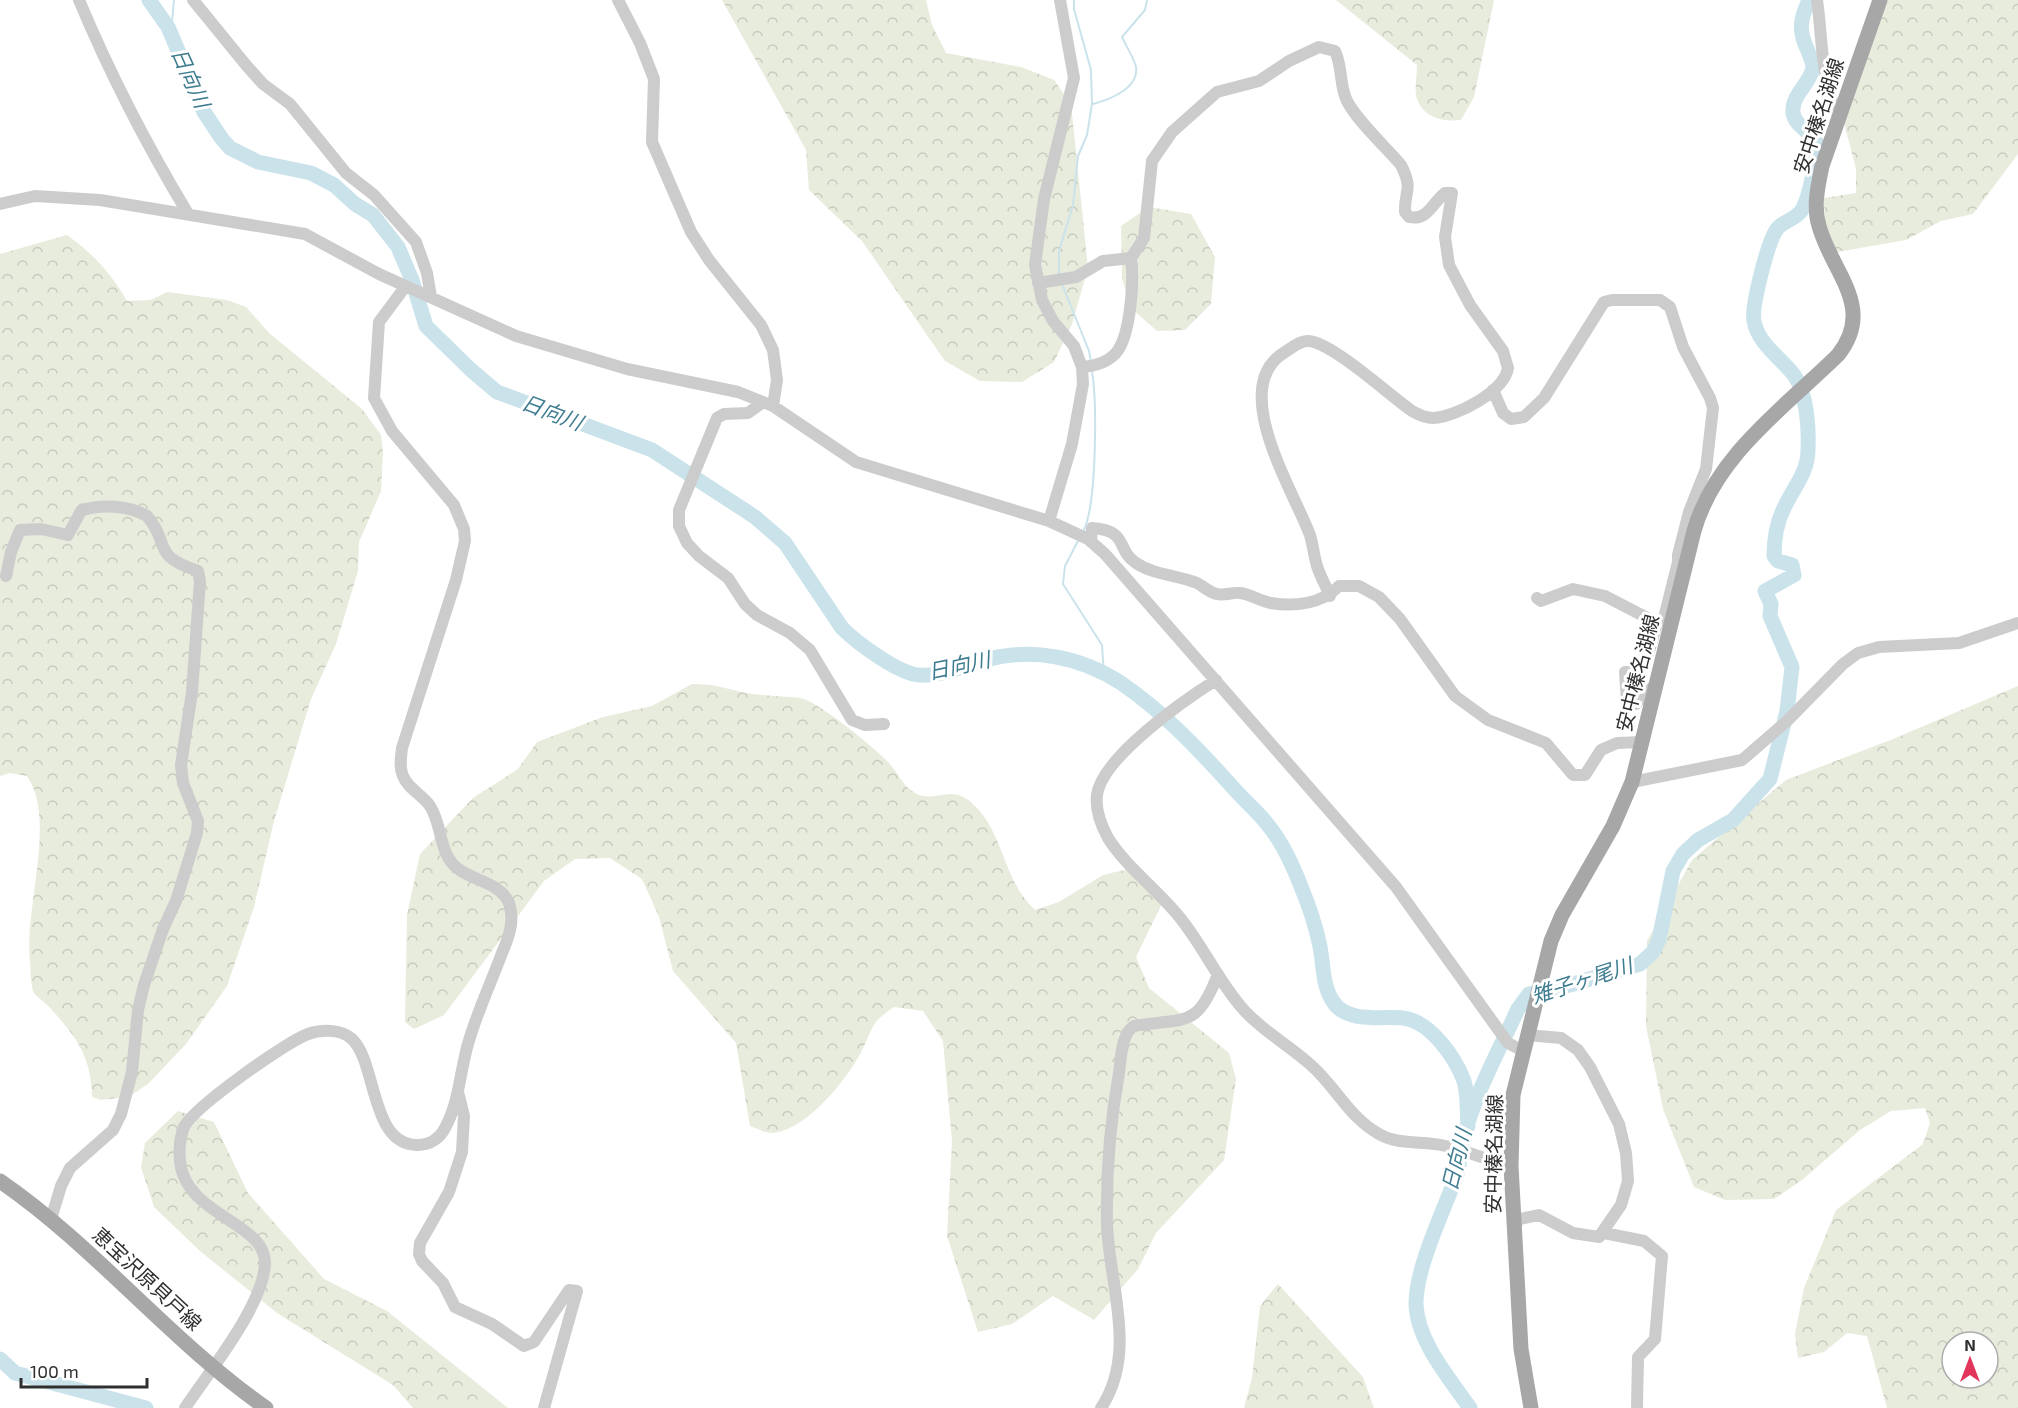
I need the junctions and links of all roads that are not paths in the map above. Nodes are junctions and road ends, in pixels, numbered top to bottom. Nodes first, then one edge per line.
1 (79, 0) edge
2 (192, 0) edge
3 (618, 0) edge
4 (1060, 0) edge
5 (1817, 0) edge
6 (1880, 0) edge
7 (1839, 117) junction
8 (0, 204) edge
9 (187, 212) junction
10 (1131, 258) junction
11 (1038, 283) junction
12 (407, 287) junction
13 (428, 296) junction
14 (1082, 367) junction
15 (1493, 390) junction
16 (768, 404) junction
17 (1049, 521) junction
18 (1086, 538) junction
19 (1682, 564) junction
20 (6, 576) dead end
21 (1330, 596) junction
22 (1537, 598) dead end
23 (1657, 623) junction
24 (2018, 623) edge
25 (1216, 680) junction
26 (1656, 688) junction
27 (884, 724) dead end
28 (1642, 742) junction
29 (1632, 782) junction
30 (1218, 974) junction
31 (1527, 1035) junction
32 (1523, 1051) junction
33 (457, 1090) junction
34 (1511, 1166) junction
35 (0, 1181) edge
36 (51, 1219) junction
37 (1514, 1226) junction
38 (1604, 1233) junction
39 (214, 1368) junction
40 (188, 1404) edge
41 (266, 1408) edge
42 (544, 1408) edge
43 (1102, 1408) edge
44 (1531, 1408) edge
45 (1637, 1408) edge

1 - 9 street
2 - 13 street
3 - 16 street
4 - 11 street
5 - 7 street
6 - 7 main road, 安中榛名湖線
7 - 19 main road, 安中榛名湖線
8 - 9 street
9 - 12 street
10 - 11 street
10 - 14 street
10 - 15 street
11 - 14 street
12 - 13 street
12 - 33 street
13 - 16 street
14 - 17 street
15 - 19 street
15 - 21 street
16 - 17 street
16 - 27 street
17 - 18 street
18 - 21 street
18 - 25 street
19 - 23 street
19 - 26 main road, 安中榛名湖線
20 - 36 street
21 - 28 street
22 - 23 street
23 - 26 street
24 - 29 street
25 - 30 street
25 - 32 street
26 - 28 main road, 安中榛名湖線
28 - 29 main road, 安中榛名湖線
29 - 31 main road, 安中榛名湖線
30 - 34 street
30 - 43 street
31 - 32 main road, 安中榛名湖線
31 - 38 street
32 - 34 main road, 安中榛名湖線
33 - 39 street
33 - 42 street
34 - 37 main road, 安中榛名湖線
35 - 36 main road, 恵宝沢原貝戸線
36 - 39 main road, 恵宝沢原貝戸線
37 - 38 street
37 - 44 main road, 安中榛名湖線
38 - 45 street
39 - 40 street
39 - 41 main road, 恵宝沢原貝戸線

